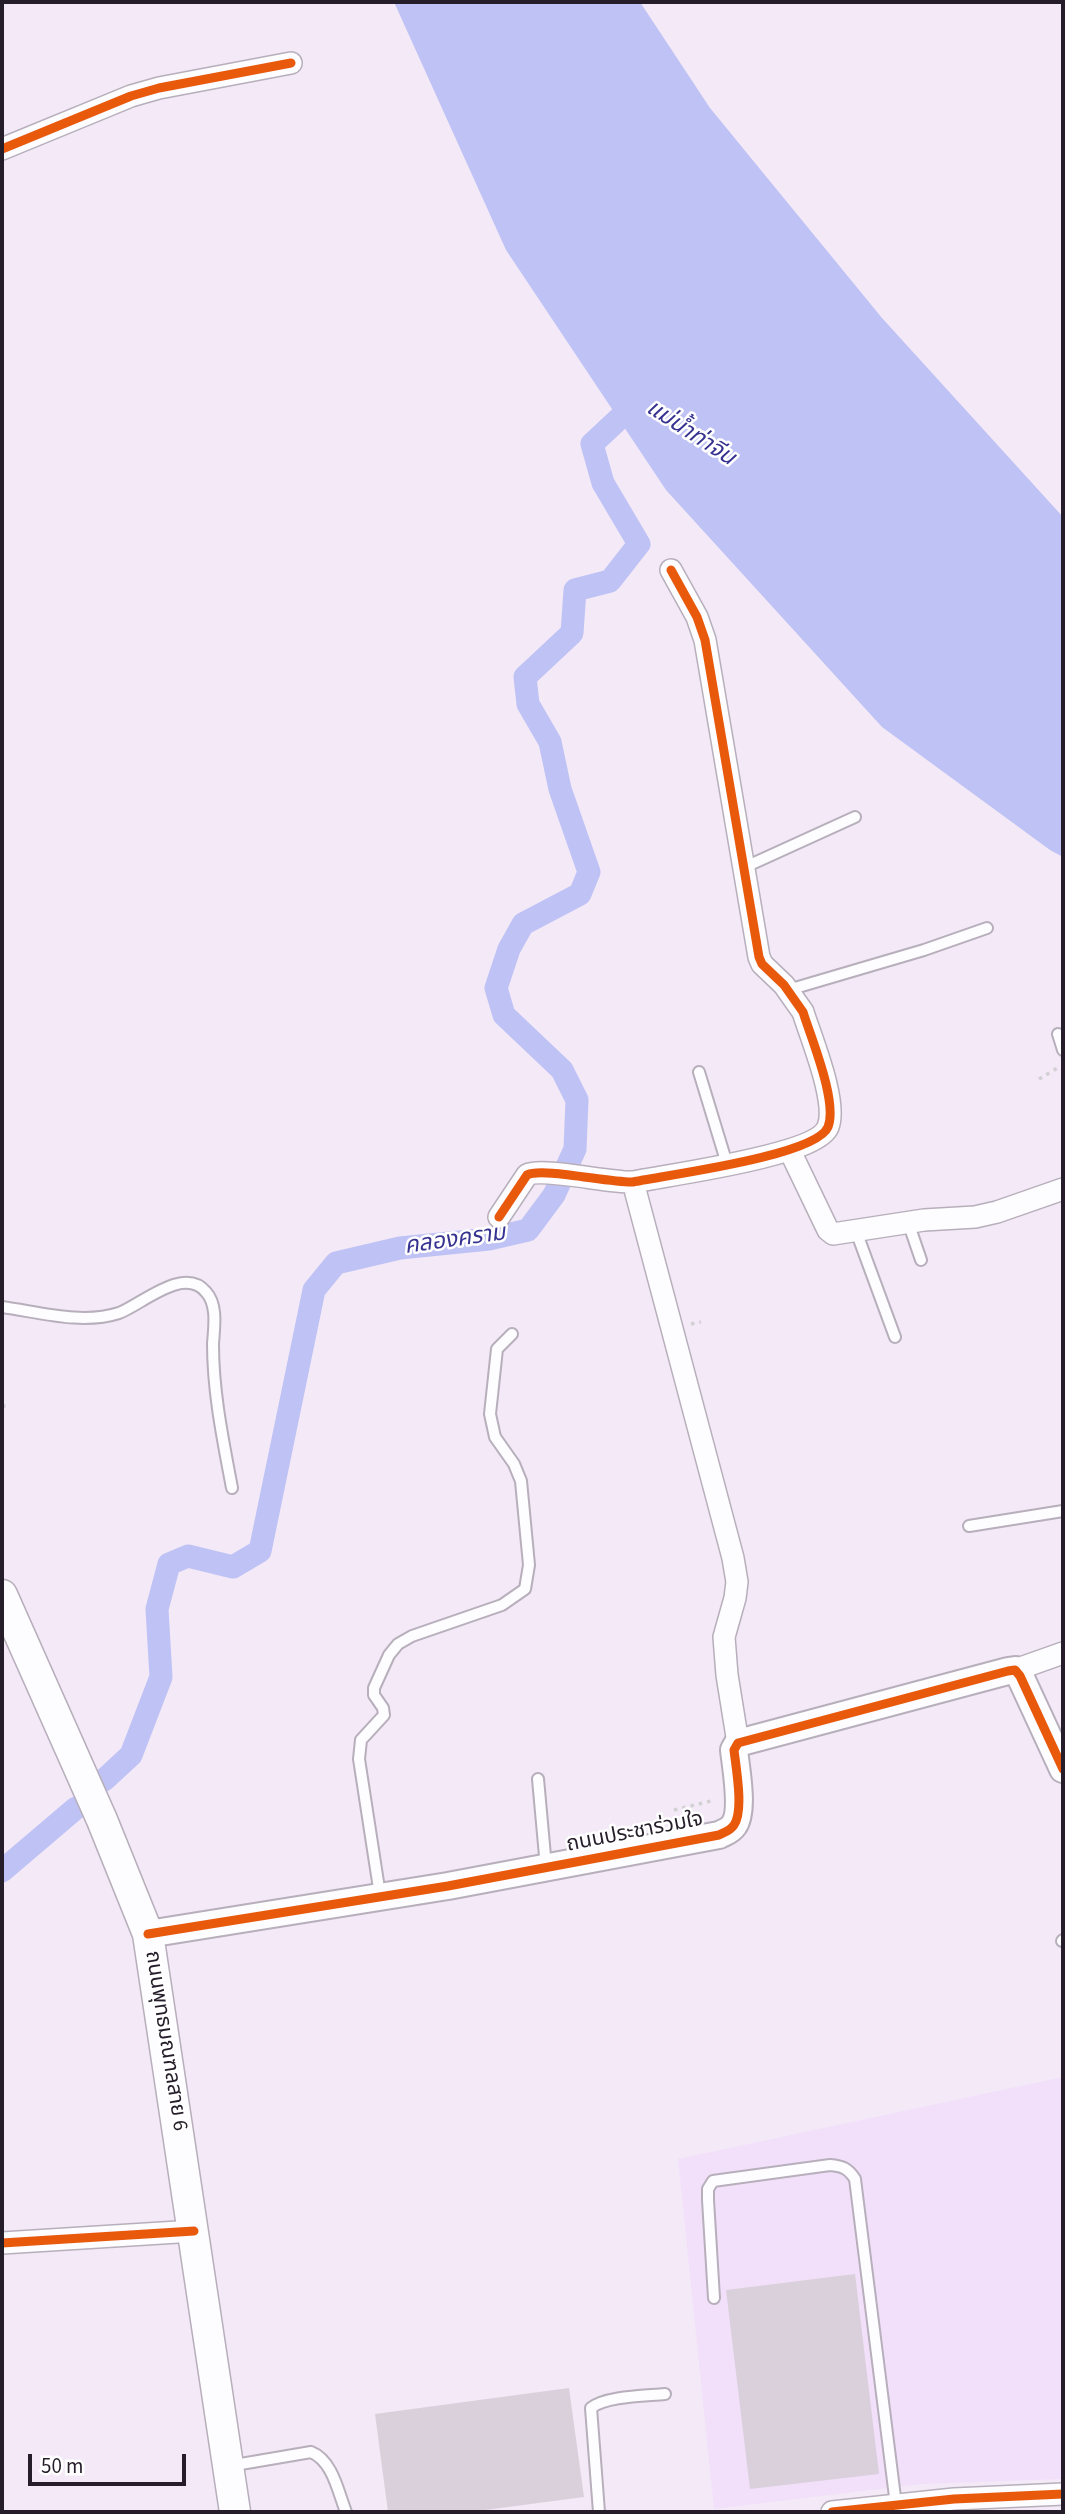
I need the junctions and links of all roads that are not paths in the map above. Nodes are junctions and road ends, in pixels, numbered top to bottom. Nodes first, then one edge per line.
1 (291, 62) dead end
2 (2, 149) edge
3 (671, 570) dead end
4 (855, 817) dead end
5 (743, 867) junction
6 (987, 928) dead end
7 (788, 990) junction
8 (1058, 1034) dead end
9 (1063, 1050) edge
10 (699, 1072) dead end
11 (790, 1151) junction
12 (727, 1164) junction
13 (633, 1182) junction
14 (1063, 1189) edge
15 (499, 1217) dead end
16 (908, 1223) junction
17 (856, 1231) junction
18 (921, 1260) dead end
19 (2, 1307) edge
20 (512, 1334) dead end
21 (895, 1337) dead end
22 (232, 1488) dead end
23 (1063, 1511) edge
24 (969, 1526) dead end
25 (2, 1595) edge
26 (1063, 1653) edge
27 (1015, 1670) junction
28 (738, 1743) junction
29 (1063, 1769) edge
30 (538, 1779) dead end
31 (546, 1867) junction
32 (380, 1895) junction
33 (148, 1934) junction
34 (194, 2231) junction
35 (2, 2243) edge
36 (714, 2298) dead end
37 (665, 2394) dead end
38 (229, 2466) junction
39 (1063, 2494) edge
40 (896, 2505) junction
41 (235, 2512) edge
42 (346, 2512) edge
43 (599, 2512) edge
44 (835, 2512) edge

1 - 2 street
3 - 5 street
4 - 5 lane
5 - 7 street
6 - 7 lane
7 - 11 street
8 - 9 lane
10 - 12 lane
11 - 12 street
11 - 17 street
12 - 13 street
13 - 15 street
13 - 28 street
14 - 16 street
16 - 17 street
16 - 18 lane
17 - 21 lane
19 - 22 lane
20 - 32 lane
23 - 24 lane
25 - 33 main road, ถนนพุทธมณฑลสาย 6
26 - 27 street
27 - 28 street
27 - 29 street
28 - 31 street, ถนนประชาร่วมใจ
30 - 31 lane
31 - 32 street, ถนนประชาร่วมใจ
32 - 33 street, ถนนประชาร่วมใจ
33 - 34 main road, ถนนพุทธมณฑลสาย 6
34 - 35 street
34 - 38 main road, ถนนพุทธมณฑลสาย 6
36 - 40 lane
37 - 43 lane
38 - 41 main road, ถนนพุทธมณฑลสาย 6
38 - 42 lane
39 - 40 street
40 - 44 street

